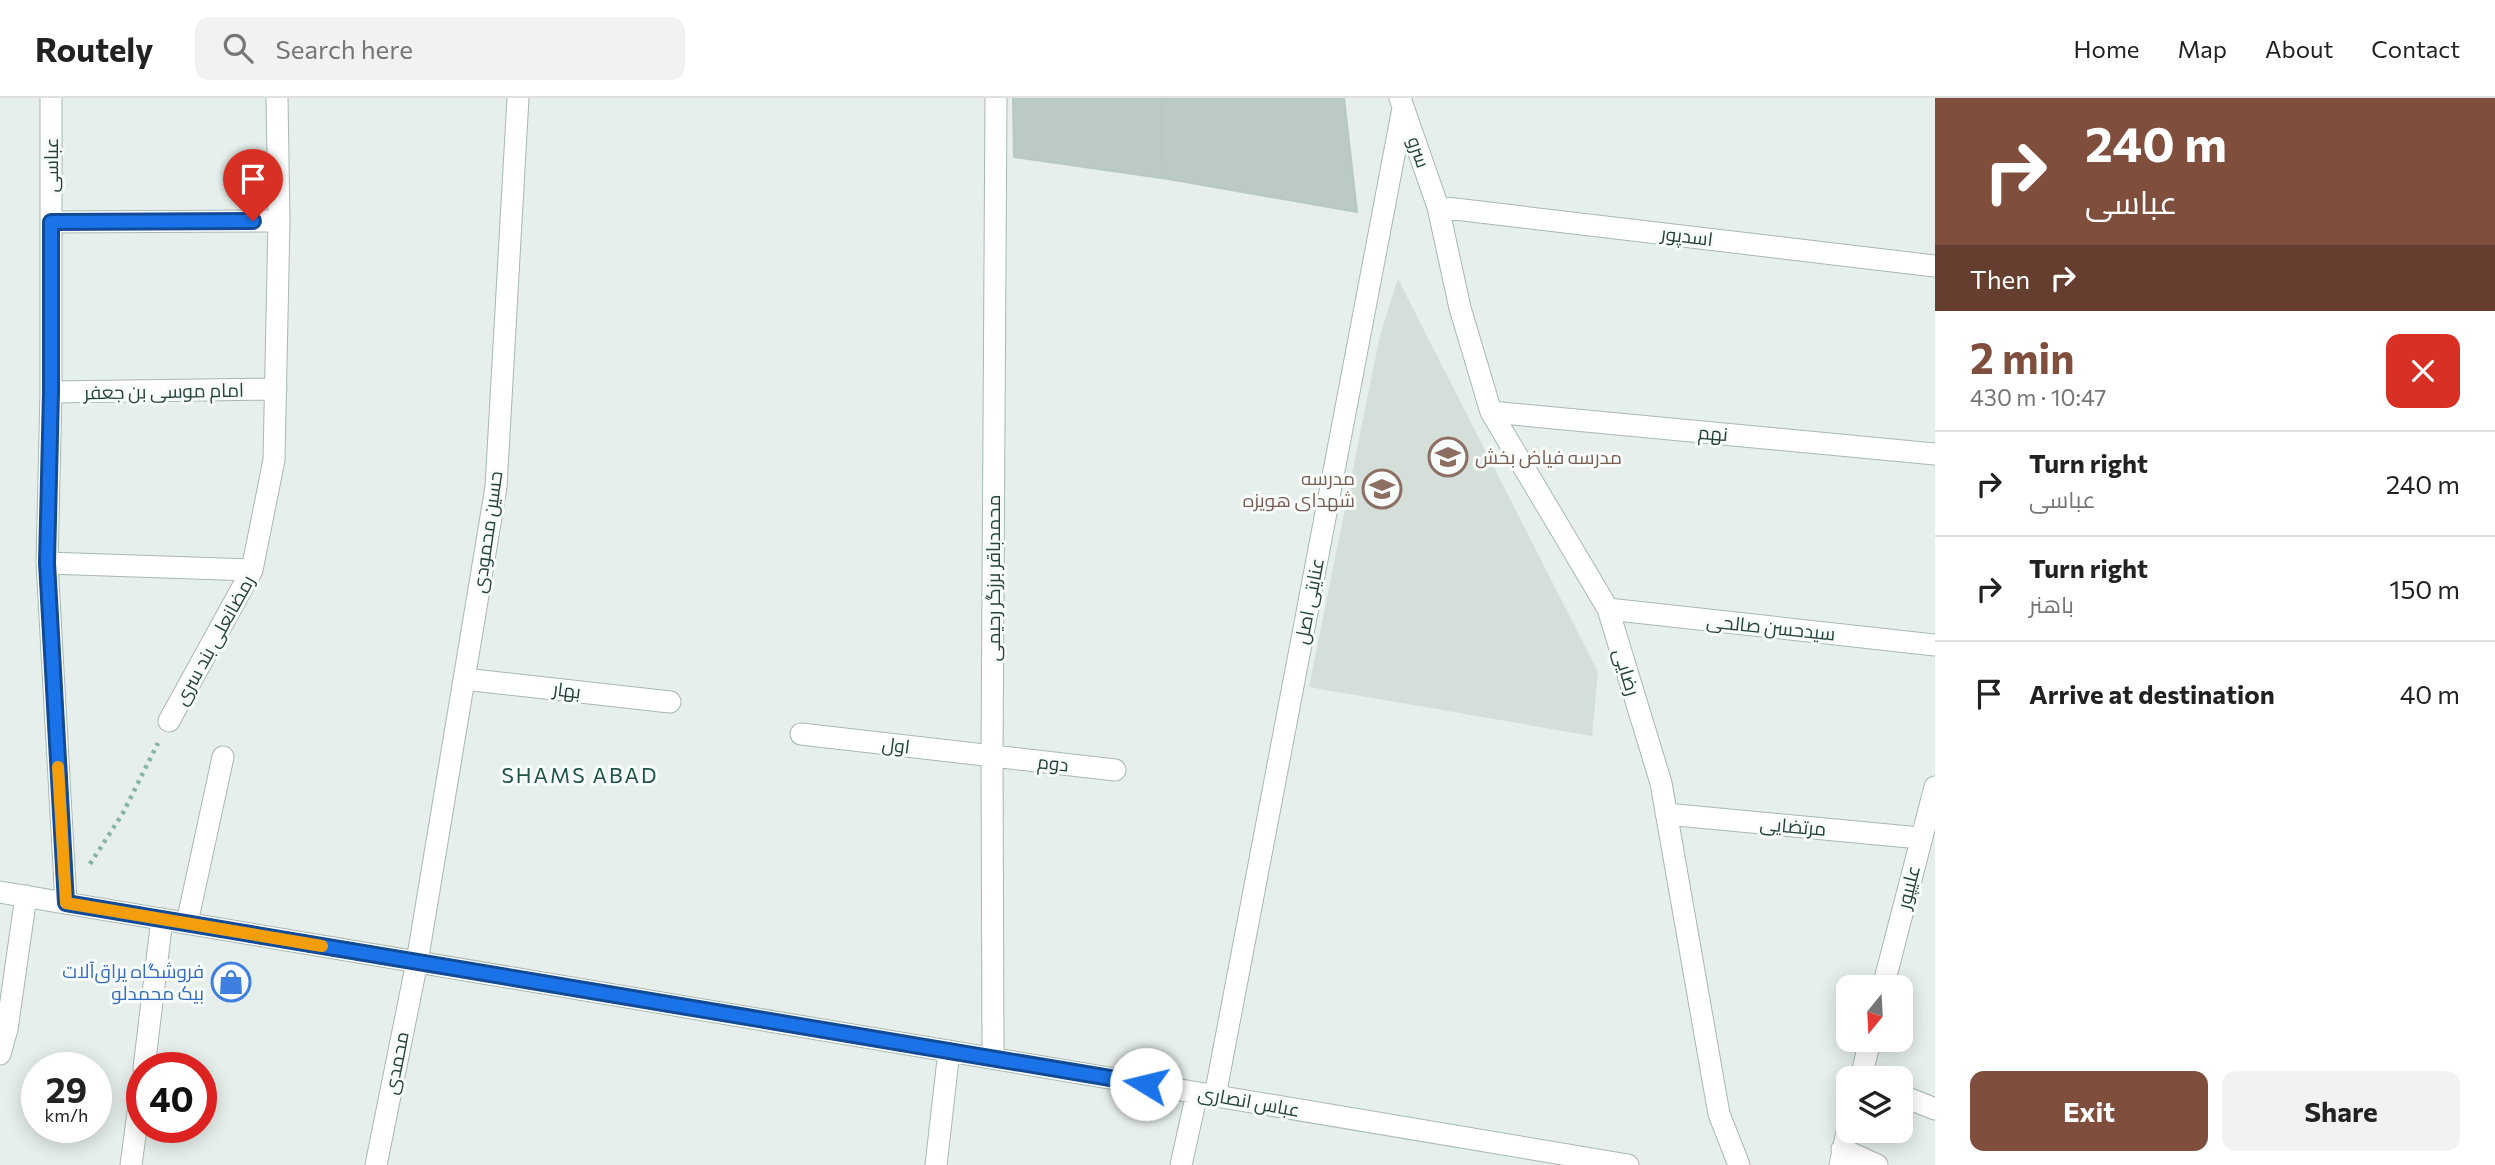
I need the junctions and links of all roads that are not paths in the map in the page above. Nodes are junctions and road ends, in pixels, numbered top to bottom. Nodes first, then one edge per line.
1 (51, 98) edge
2 (277, 98) edge
3 (518, 98) edge
4 (996, 98) edge
5 (1402, 102) edge
6 (1438, 207) junction
7 (279, 221) junction
8 (51, 222) junction
9 (1935, 266) edge
10 (276, 389) junction
11 (51, 392) junction
12 (1491, 412) junction
13 (1935, 454) edge
14 (47, 563) junction
15 (252, 570) junction
16 (1608, 609) junction
17 (1935, 645) edge
18 (464, 679) junction
19 (670, 702) dead end
20 (169, 721) road end
21 (801, 734) dead end
22 (992, 756) junction
23 (223, 757) dead end
24 (1115, 770) dead end
25 (1935, 787) edge
26 (1666, 814) junction
27 (1920, 838) junction
28 (0, 892) edge
29 (26, 896) junction
30 (66, 903) junction
31 (162, 919) junction
32 (187, 923) junction
33 (416, 962) junction
34 (1886, 975) edge
35 (949, 1051) junction
36 (146, 1052) edge
37 (0, 1055) edge
38 (993, 1058) junction
39 (1206, 1094) junction
40 (1913, 1100) edge
41 (1935, 1109) edge
42 (134, 1143) edge
43 (1841, 1157) edge
44 (1592, 1162) edge
45 (131, 1165) edge
46 (376, 1165) edge
47 (936, 1165) edge
48 (1181, 1165) edge
49 (1628, 1165) edge
50 (1739, 1165) edge
51 (1877, 1165) edge

1 - 8 street, عباسی
2 - 7 street, رمضانعلی بند سری
3 - 18 street, حسین محمودی
4 - 22 street, محمدباقر برزگر رحیمی
5 - 6 street, سرو
5 - 39 street, عنایتی اصل
6 - 9 street, اسدپور
6 - 12 street, رضایی
7 - 8 street
7 - 10 street, رمضانعلی بند سری
8 - 11 street, عباسی
10 - 11 street, امام موسی بن جعفر
10 - 15 street, رمضانعلی بند سری
11 - 14 street, عباسی
12 - 13 street, نهم
12 - 16 street, رضایی
14 - 15 street
14 - 30 street, عباسی
15 - 20 street, رمضانعلی بند سری
16 - 17 street, سیدحسن صالحی
16 - 26 street, رضایی
18 - 19 street, بهار
18 - 33 street, حسین محمودی
21 - 22 street, اول
22 - 24 street, دوم
22 - 38 street, محمدباقر برزگر رحیمی
23 - 32 street
25 - 27 street, علیپور
26 - 27 street, مرتضایی
26 - 50 street, رضایی
27 - 34 street, علیپور
28 - 29 street, عباس انصاری
29 - 30 street, عباس انصاری
29 - 37 street
30 - 31 street, عباس انصاری
31 - 32 street, عباس انصاری
31 - 36 street
32 - 33 street, عباس انصاری
33 - 35 street, عباس انصاری
33 - 46 street, محمدی
35 - 38 street, عباس انصاری
35 - 47 street
38 - 39 street, عباس انصاری
39 - 44 street, عباس انصاری
39 - 48 street, عنایتی اصل
40 - 41 street
42 - 45 street
43 - 51 street
44 - 49 street, عباس انصاری

